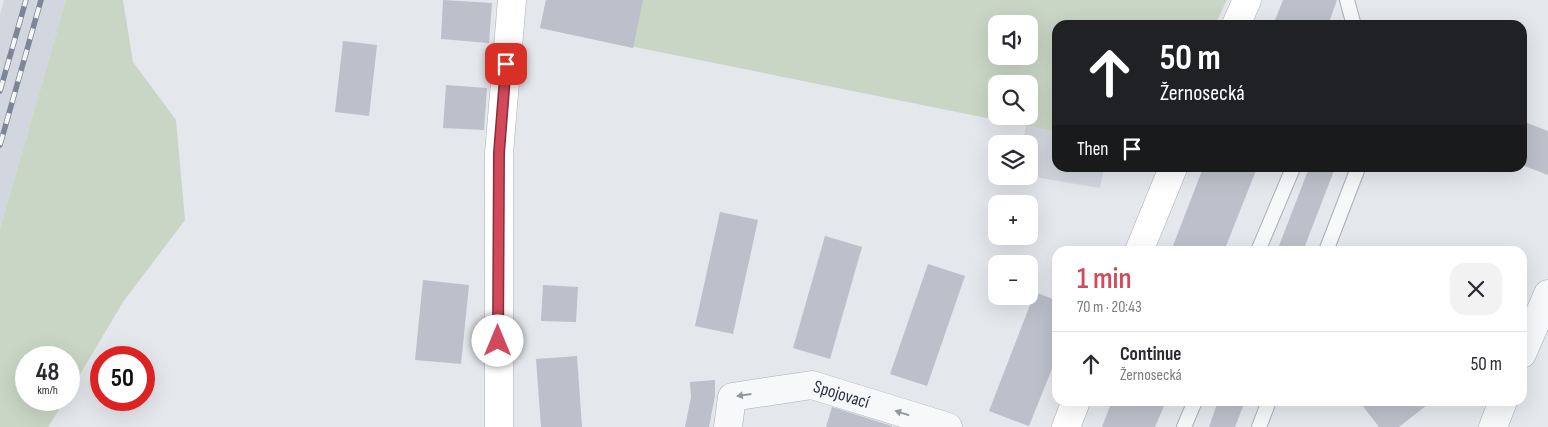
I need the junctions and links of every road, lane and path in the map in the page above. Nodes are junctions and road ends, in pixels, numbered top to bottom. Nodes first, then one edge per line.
1 (512, 0) edge
2 (1247, 0) edge
3 (1347, 0) edge
4 (1238, 20) edge
5 (1352, 20) edge
6 (1172, 172) edge
7 (1291, 172) edge
8 (1356, 172) edge
9 (1141, 246) edge
10 (1260, 246) edge
11 (1328, 246) edge
12 (1547, 296) edge
13 (1527, 342) edge
14 (1074, 406) edge
15 (1193, 406) edge
16 (1267, 406) edge
17 (1501, 406) edge
18 (499, 427) edge
19 (728, 427) edge
20 (948, 427) edge
21 (1066, 427) edge
22 (1184, 427) edge
23 (1260, 427) edge
24 (1492, 427) edge

1 - 18 main road
2 - 4 main road
3 - 5 lane
6 - 9 main road
7 - 10 lane
8 - 11 lane
12 - 13 street
14 - 21 main road
15 - 22 lane
16 - 23 lane
17 - 24 street
20 -> 19 street, Spojovací

